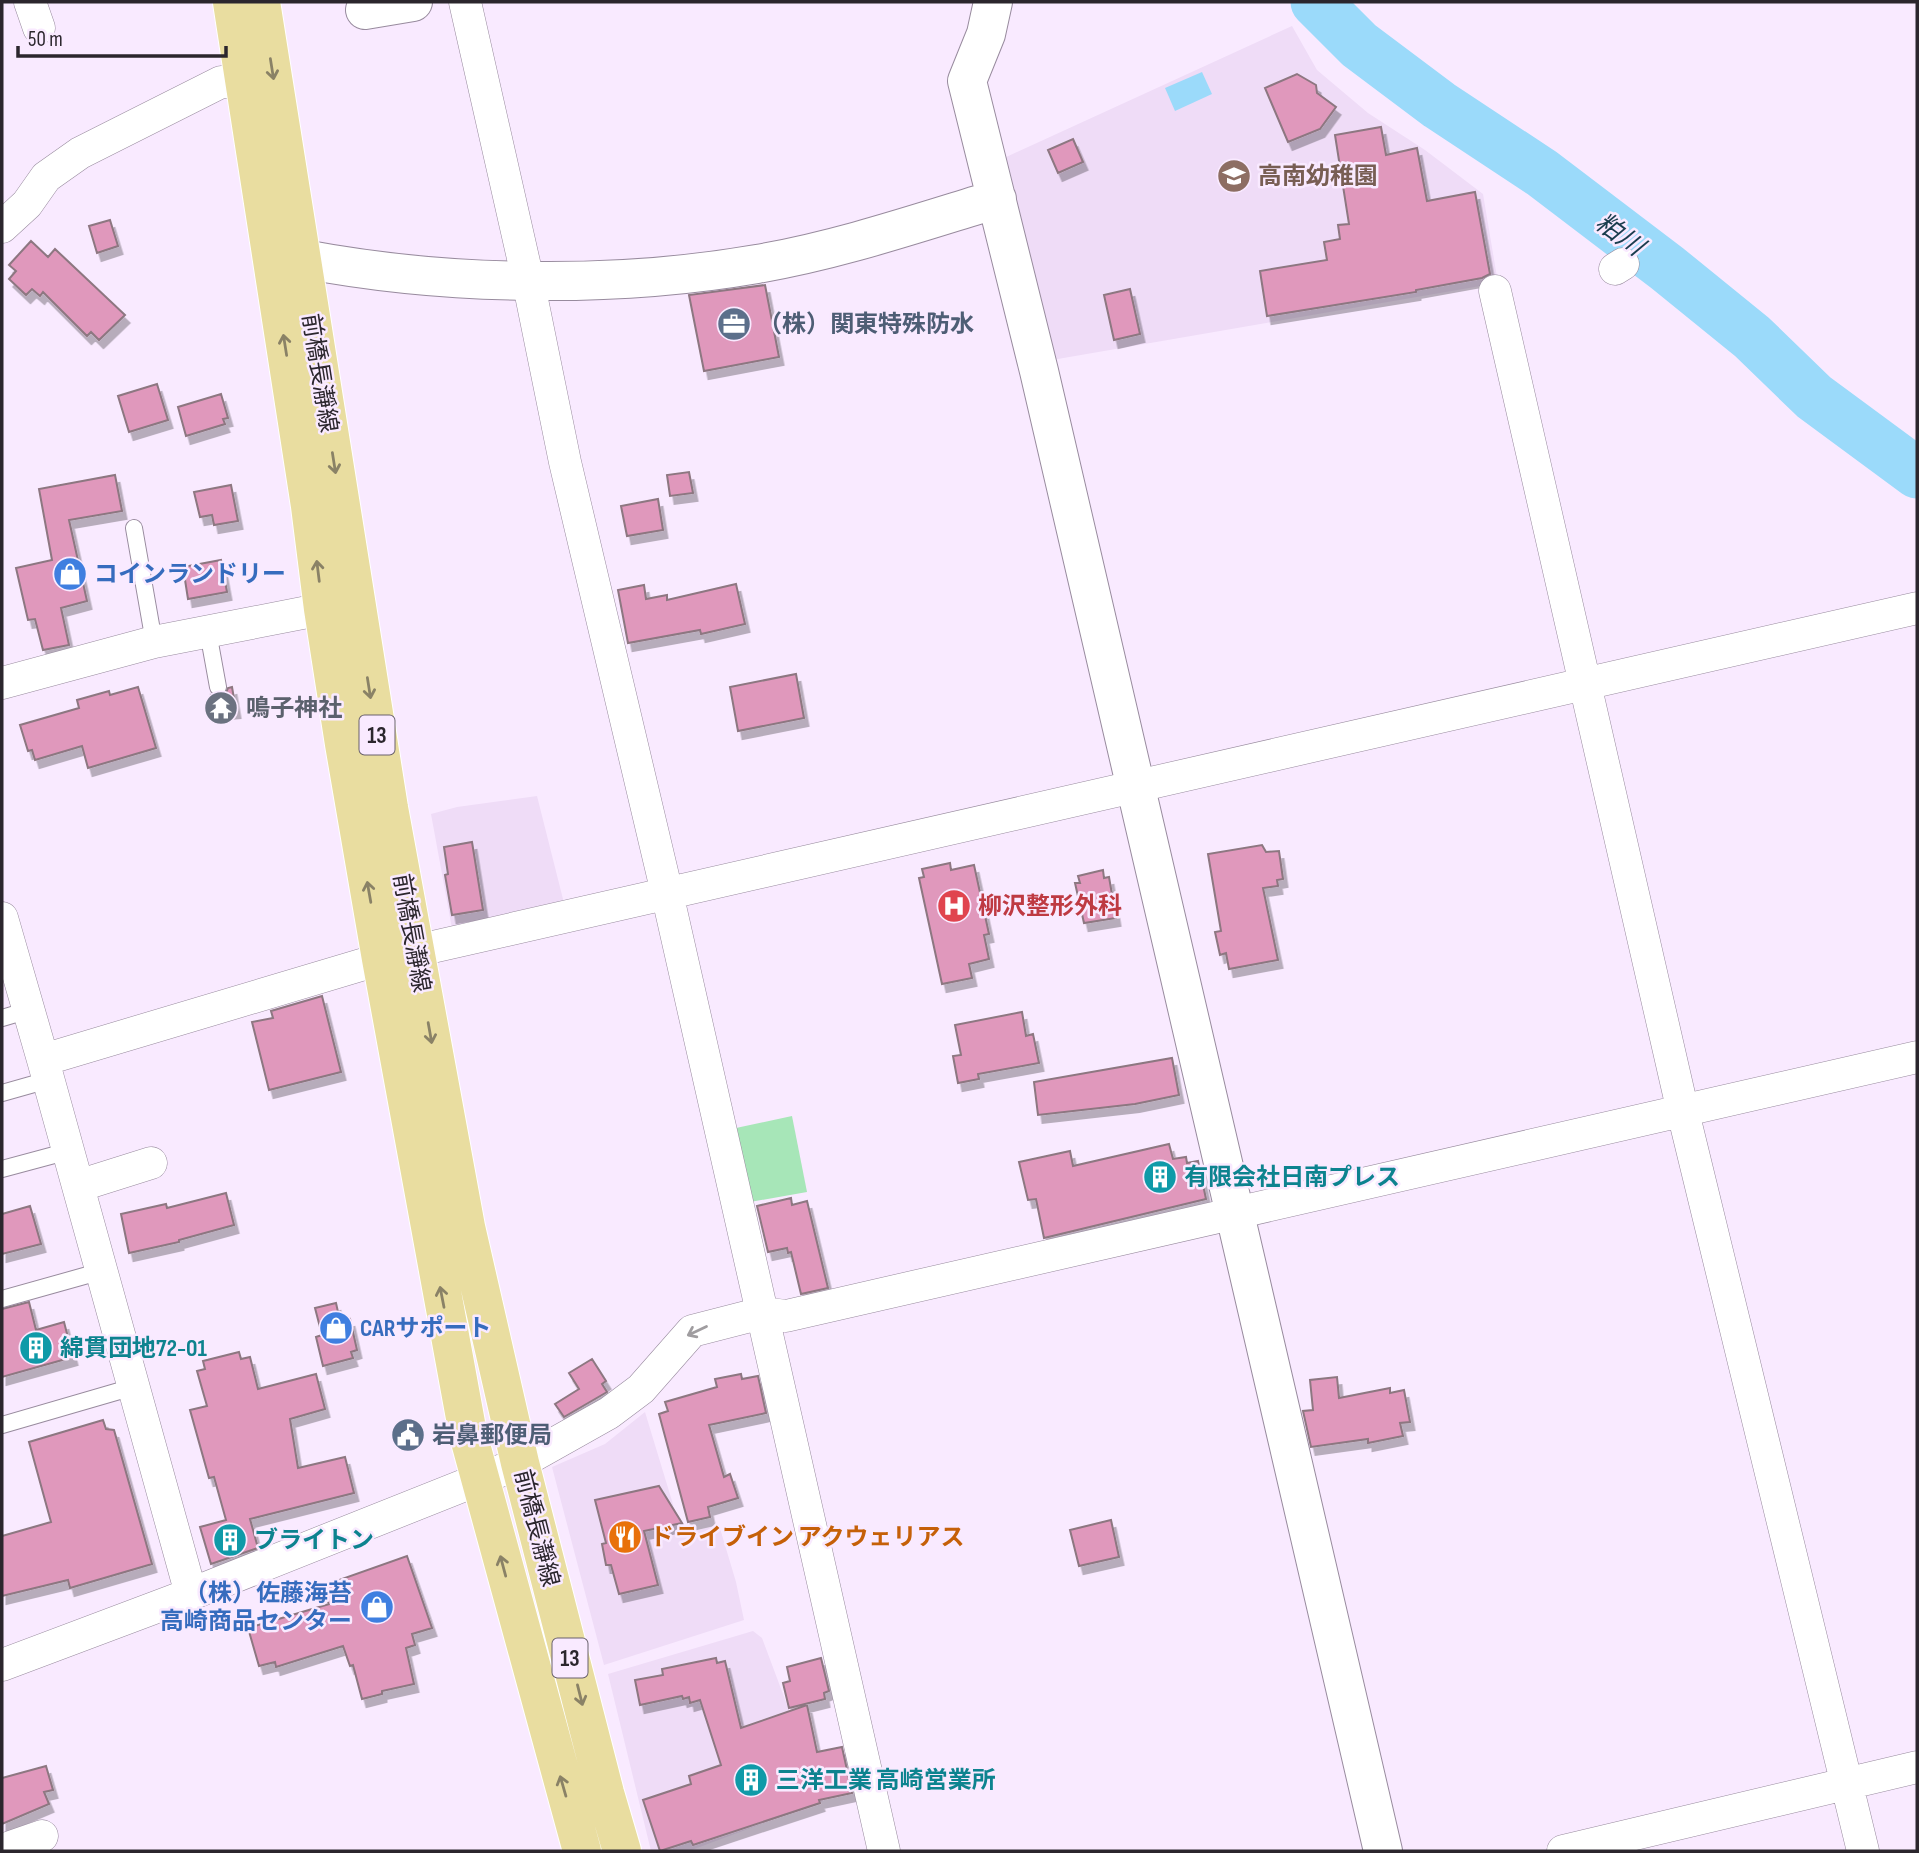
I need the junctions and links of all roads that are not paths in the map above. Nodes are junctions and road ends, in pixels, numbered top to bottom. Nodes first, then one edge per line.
1 (232, 2) edge
2 (261, 2) edge
3 (413, 2) edge
4 (465, 2) edge
5 (993, 2) edge
6 (365, 10) dead end
7 (243, 83) junction
8 (997, 199) junction
9 (2, 227) edge
10 (303, 259) junction
11 (528, 280) junction
12 (1495, 290) dead end
13 (134, 528) dead end
14 (1917, 608) edge
15 (323, 609) junction
16 (208, 632) junction
17 (154, 642) junction
18 (2, 683) edge
19 (1585, 684) junction
20 (218, 687) dead end
21 (1135, 787) junction
22 (667, 893) junction
23 (3, 930) edge
24 (398, 955) junction
25 (15, 1014) edge
26 (1917, 1057) edge
27 (46, 1070) junction
28 (2, 1093) edge
29 (1684, 1112) junction
30 (69, 1151) junction
31 (151, 1163) dead end
32 (2, 1169) edge
33 (78, 1186) junction
34 (1236, 1214) junction
35 (102, 1271) junction
36 (2, 1299) edge
37 (762, 1313) junction
38 (133, 1387) junction
39 (2, 1425) edge
40 (520, 1463) junction
41 (481, 1480) junction
42 (191, 1594) junction
43 (2, 1665) edge
44 (1917, 1767) edge
45 (1847, 1783) junction
46 (42, 1836) dead end
47 (2, 1850) edge
48 (582, 1851) edge
49 (622, 1851) edge
50 (884, 1851) edge
51 (1383, 1851) edge
52 (1563, 1851) edge
53 (1863, 1851) edge

1 - 7 main road, 前橋長瀞線 / 13
2 -> 10 main road, 前橋長瀞線 / 13
3 - 6 street
4 - 11 street
5 - 8 street
7 - 9 street
15 -> 7 main road, 前橋長瀞線 / 13
8 - 11 street
8 - 21 street
10 - 11 street
10 -> 24 main road, 前橋長瀞線 / 13
11 - 22 street
12 - 19 street
13 - 17 lane
14 - 19 street
15 - 16 street
24 -> 15 main road, 前橋長瀞線 / 13
16 - 17 street
16 - 20 lane
17 - 18 street
19 - 21 street
19 - 29 street
21 - 22 street
21 - 34 street
22 - 24 street
22 - 37 street
23 - 25 street
24 - 27 street
24 -> 40 main road, 前橋長瀞線 / 13
41 -> 24 main road, 前橋長瀞線 / 13
25 - 27 street
26 - 29 street
27 - 28 lane
27 - 30 street
29 - 34 street
29 - 45 street
30 - 32 lane
30 - 33 street
31 - 33 street
33 - 35 street
34 - 37 street
34 - 51 street
35 - 36 lane
35 - 38 street
37 -> 40 street
37 - 50 street
38 - 39 lane
38 - 42 street
40 - 41 street
40 -> 49 main road, 前橋長瀞線 / 13
41 - 42 street
48 -> 41 main road, 前橋長瀞線 / 13
42 - 43 street
44 - 45 street
45 - 52 street
45 - 53 street
46 - 47 street

